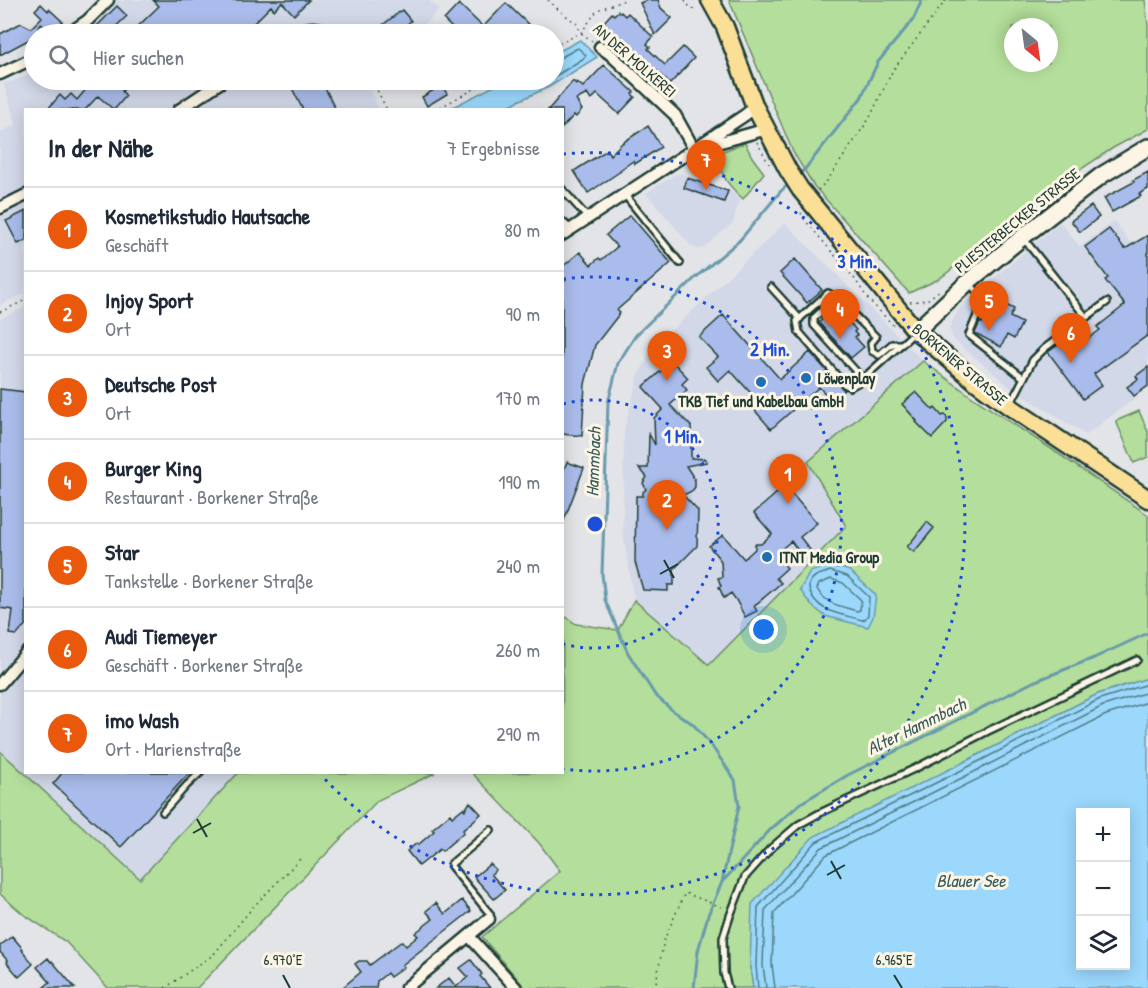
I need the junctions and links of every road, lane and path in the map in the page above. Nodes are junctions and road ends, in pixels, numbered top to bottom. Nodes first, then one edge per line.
1 (108, 0) edge
2 (548, 0) edge
3 (625, 0) edge
4 (685, 0) edge
5 (946, 0) edge
6 (706, 3) edge
7 (83, 24) edge
8 (581, 33) junction
9 (564, 41) edge
10 (600, 47) joint
11 (24, 63) edge
12 (0, 74) edge
13 (209, 90) edge
14 (377, 90) edge
15 (472, 90) edge
16 (755, 107) junction
17 (182, 108) edge
18 (386, 108) edge
19 (439, 108) edge
20 (766, 129) junction
21 (1148, 147) edge
22 (694, 149) junction
23 (564, 191) edge
24 (624, 194) junction
25 (24, 196) edge
26 (802, 199) junction
27 (0, 208) edge
28 (588, 218) junction
29 (567, 232) edge
30 (1023, 237) junction
31 (680, 263) dead end
32 (968, 282) junction
33 (771, 287) dead end
34 (836, 297) junction
35 (24, 301) edge
36 (1107, 302) dead end
37 (0, 312) edge
38 (1086, 317) junction
39 (800, 319) junction
40 (913, 334) junction
41 (902, 344) junction
42 (1024, 378) junction
43 (862, 379) junction
44 (1009, 406) junction
45 (1148, 499) edge
46 (24, 655) edge
47 (1137, 660) dead end
48 (0, 684) edge
49 (199, 774) edge
50 (163, 812) dead end
51 (491, 830) dead end
52 (302, 857) dead end
53 (725, 908) dead end
54 (489, 919) joint
55 (469, 936) junction
56 (165, 988) edge
57 (406, 988) edge
58 (516, 988) edge
59 (655, 988) edge
60 (728, 988) edge

1 - 7 street
2 - 8 path, AN DER MOLKEREI
3 - 8 path
4 - 6 path
5 - 26 path
6 - 16 main road, BORKENER STRASSE
8 - 9 path
8 - 10 path, AN DER MOLKEREI
10 - 22 street, AN DER MOLKEREI
11 - 12 street
13 - 17 street
14 - 18 path
15 - 19 path
16 - 20 main road, BORKENER STRASSE
16 - 22 street
20 - 22 street
20 - 26 main road, BORKENER STRASSE
21 - 30 main road, PLIESTERBECKER STRASSE
22 - 24 street
23 - 28 lane
24 - 28 street
24 - 31 lane
25 - 27 street
26 - 40 main road, BORKENER STRASSE
26 - 40 path
28 - 29 street
30 - 32 main road, PLIESTERBECKER STRASSE
30 - 38 lane
32 - 40 main road, PLIESTERBECKER STRASSE
32 - 42 lane
33 - 39 lane
34 - 39 lane
34 - 41 lane
34 - 43 lane
35 - 37 path
36 - 38 lane
38 - 42 lane
39 - 43 lane
40 - 41 lane
40 - 44 main road, BORKENER STRASSE
41 - 43 lane
42 - 44 lane
44 - 45 main road, BORKENER STRASSE
46 - 48 street
47 - 60 lane
49 - 50 lane
51 - 54 lane
52 - 56 path
53 - 59 path
54 - 55 street
55 - 57 street
55 - 58 street

